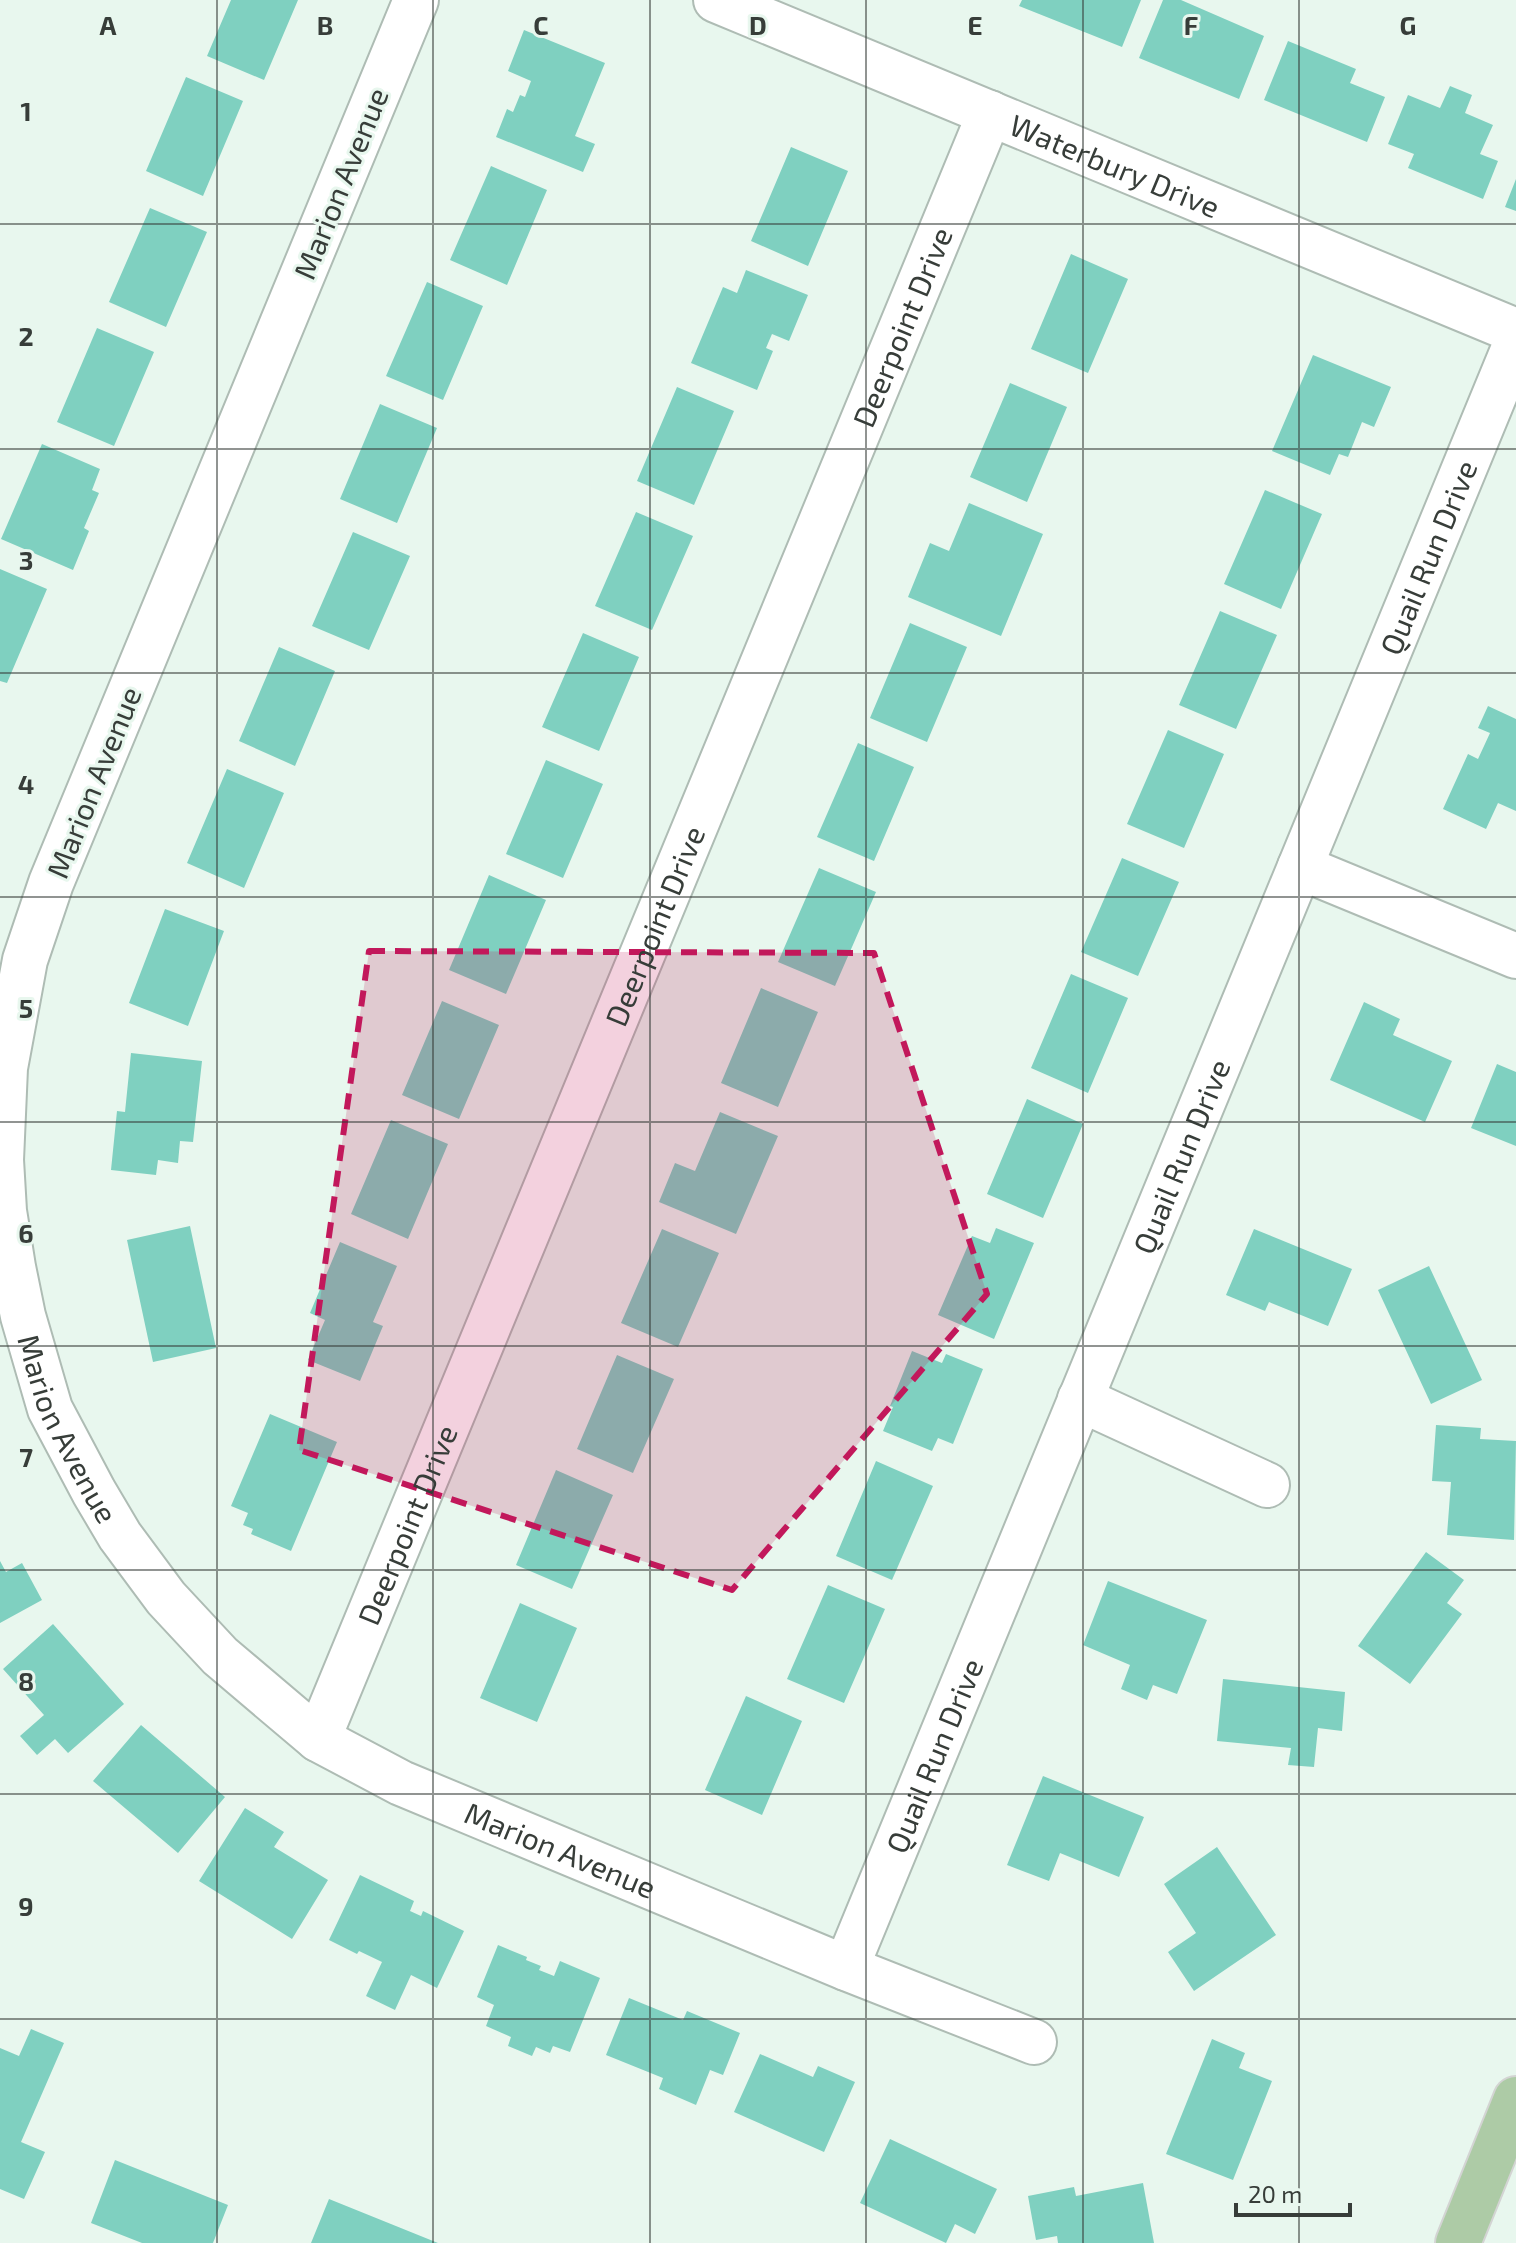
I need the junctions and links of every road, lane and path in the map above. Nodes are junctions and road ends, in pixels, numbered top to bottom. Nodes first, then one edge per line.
1 (416, 0) edge
2 (716, 0) edge
3 (990, 113) junction
4 (1516, 331) edge
5 (1516, 343) edge
6 (1300, 867) junction
7 (1516, 956) edge
8 (1080, 1399) junction
9 (1267, 1485) dead end
10 (318, 1739) junction
11 (846, 1968) junction
12 (1034, 2042) dead end
13 (1516, 2099) edge
14 (1458, 2243) edge

1 - 10 street, Marion Avenue
2 - 3 street, Waterbury Drive
3 - 4 street, Waterbury Drive
3 - 10 street, Deerpoint Drive
5 - 6 street, Quail Run Drive
6 - 7 street
6 - 8 street, Quail Run Drive
8 - 9 street
8 - 11 street, Quail Run Drive
10 - 11 street, Marion Avenue
11 - 12 street, Marion Avenue
13 - 14 main road

